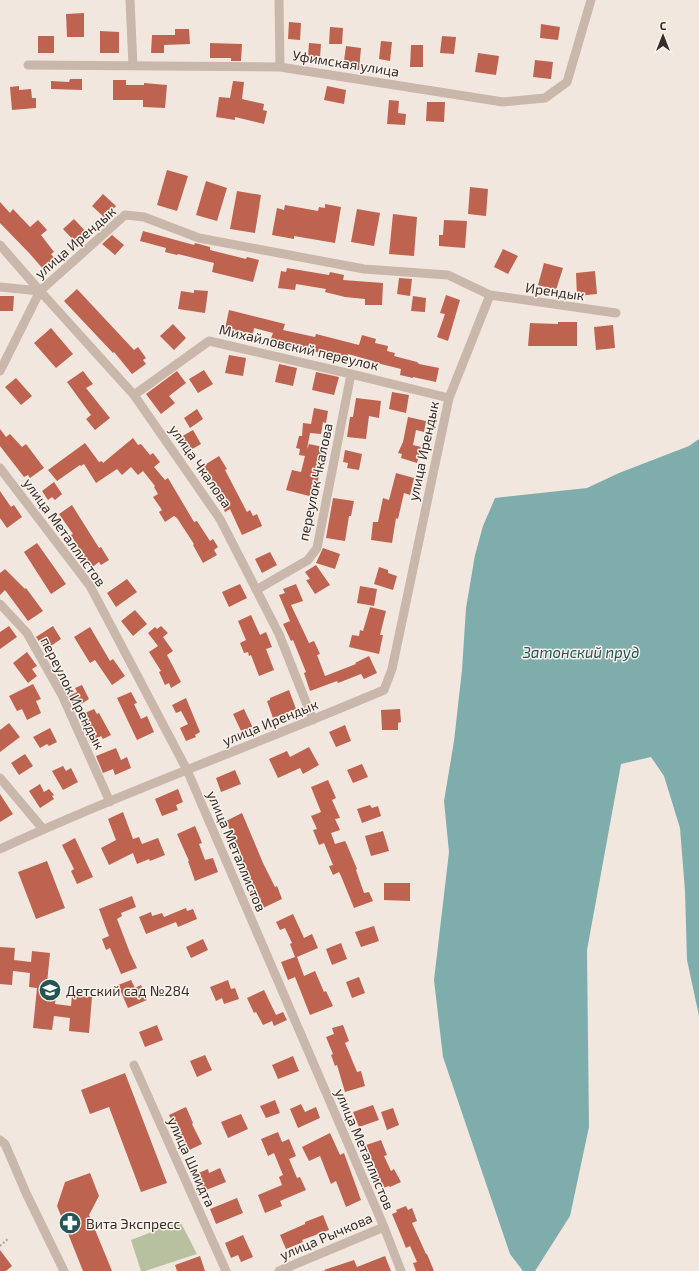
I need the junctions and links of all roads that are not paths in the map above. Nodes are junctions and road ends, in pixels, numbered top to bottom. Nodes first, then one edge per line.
1 (130, 0) edge
2 (279, 0) edge
3 (591, 0) edge
4 (28, 65) dead end
5 (133, 66) junction
6 (280, 67) junction
7 (0, 245) edge
8 (0, 287) edge
9 (40, 291) junction
10 (490, 295) junction
11 (616, 313) dead end
12 (0, 371) edge
13 (351, 374) junction
14 (134, 395) junction
15 (449, 398) junction
16 (0, 468) edge
17 (256, 590) junction
18 (0, 604) edge
19 (313, 720) junction
20 (187, 770) junction
21 (0, 778) edge
22 (110, 802) junction
23 (43, 829) junction
24 (0, 849) edge
25 (134, 1065) dead end
26 (0, 1140) edge
27 (384, 1227) junction
28 (64, 1271) edge
29 (226, 1271) edge
30 (279, 1271) edge
31 (401, 1271) edge

1 - 5 street
2 - 6 street
3 - 6 street, Уфимская улица
4 - 5 street, Уфимская улица
5 - 6 street, Уфимская улица
7 - 9 street, улица Чкалова
8 - 9 street
9 - 10 street, улица Ирендык
9 - 12 street
9 - 14 street, улица Чкалова
10 - 11 street, Ирендык
10 - 15 street, улица Ирендык
13 - 14 street, Михайловский переулок
13 - 15 street, Михайловский переулок
13 - 17 street, переулок Чкалова
14 - 17 street, улица Чкалова
15 - 19 street, улица Ирендык
16 - 20 street, улица Металлистов
17 - 19 street, улица Чкалова
18 - 22 street, переулок Ирендык
19 - 20 street, улица Ирендык
20 - 22 street, улица Ирендык
20 - 27 street, улица Металлистов
21 - 23 street
22 - 23 street, улица Ирендык
23 - 24 street, улица Ирендык
25 - 29 street, улица Шмидта
26 - 28 street
27 - 30 street, улица Рычкова
27 - 31 street, улица Металлистов

